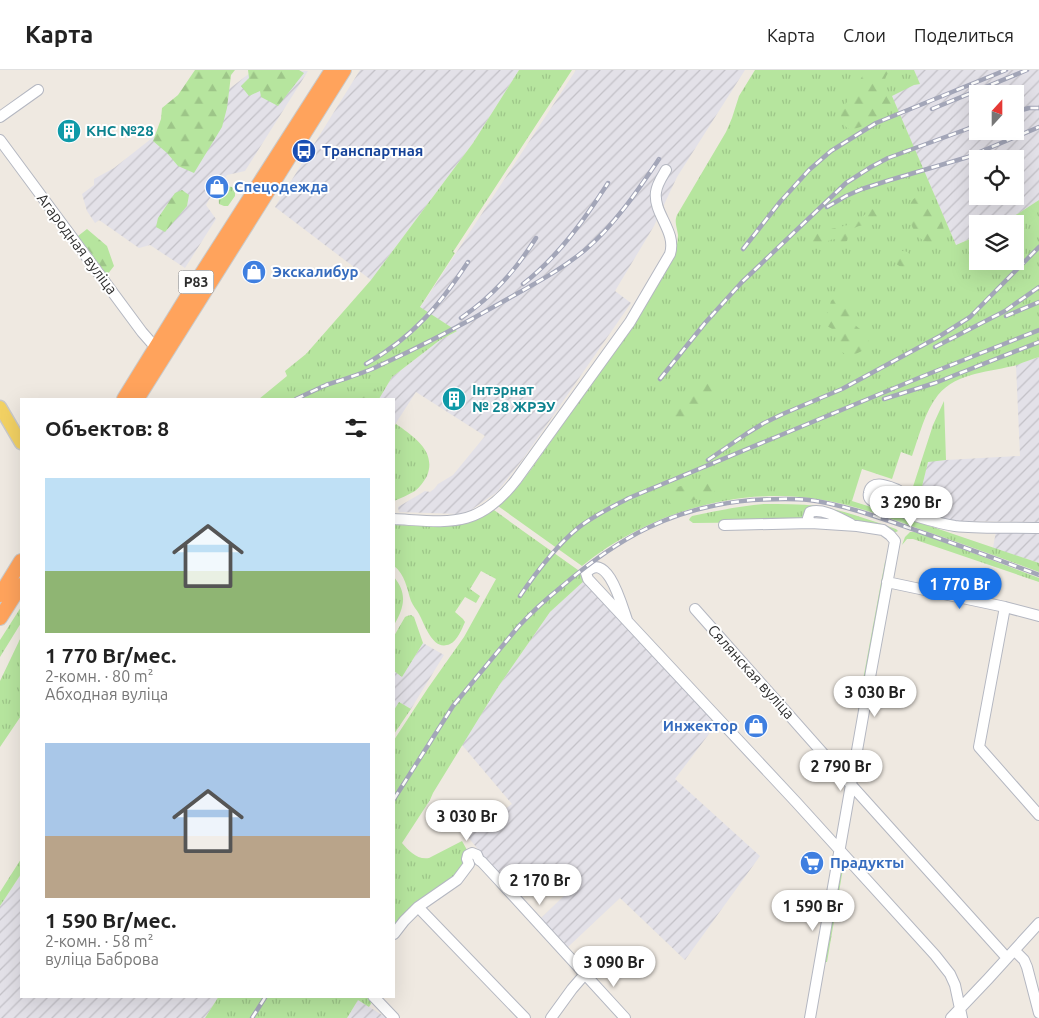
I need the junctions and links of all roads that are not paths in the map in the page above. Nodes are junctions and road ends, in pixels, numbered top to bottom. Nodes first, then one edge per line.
1 (332, 70) edge
2 (344, 70) edge
3 (38, 90) dead end
4 (0, 117) edge
5 (0, 140) edge
6 (666, 170) dead end
7 (156, 348) junction
8 (125, 398) edge
9 (138, 398) edge
10 (0, 407) edge
11 (20, 441) edge
12 (892, 508) junction
13 (395, 519) edge
14 (724, 525) dead end
15 (1039, 528) edge
16 (20, 563) edge
17 (887, 582) junction
18 (20, 587) edge
19 (0, 595) edge
20 (1005, 607) junction
21 (695, 609) dead end
22 (1039, 616) edge
23 (0, 618) edge
24 (627, 620) junction
25 (851, 784) junction
26 (1039, 815) edge
27 (840, 849) junction
28 (418, 907) junction
29 (1039, 923) edge
30 (395, 933) edge
31 (1011, 954) junction
32 (585, 974) junction
33 (375, 998) edge
34 (960, 1007) junction
35 (1039, 1013) edge
36 (394, 1018) edge
37 (525, 1018) edge
38 (551, 1018) edge
39 (625, 1018) edge
40 (810, 1018) edge
41 (951, 1018) edge
42 (962, 1018) edge

1 - 7 highway, Р83
2 - 9 highway, Р83
3 - 4 street
5 - 7 street, Агародная вуліца
6 - 13 street
7 - 8 highway, Р83
10 - 11 main road
12 - 12 street
12 - 15 street
14 - 17 street
16 - 19 highway
17 - 20 street
17 - 25 street
18 - 23 highway
20 - 22 street
20 - 26 street
21 - 25 street, Сялянская вуліца
24 - 24 street
24 - 27 street
25 - 27 street
25 - 31 street, Сялянская вуліца
27 - 34 street
27 - 40 street
28 - 30 street
28 - 32 street
28 - 37 street
29 - 31 street
31 - 34 street
31 - 35 street, Сялянская вуліца
32 - 38 street
32 - 39 street
33 - 36 street
34 - 41 street
34 - 42 street

